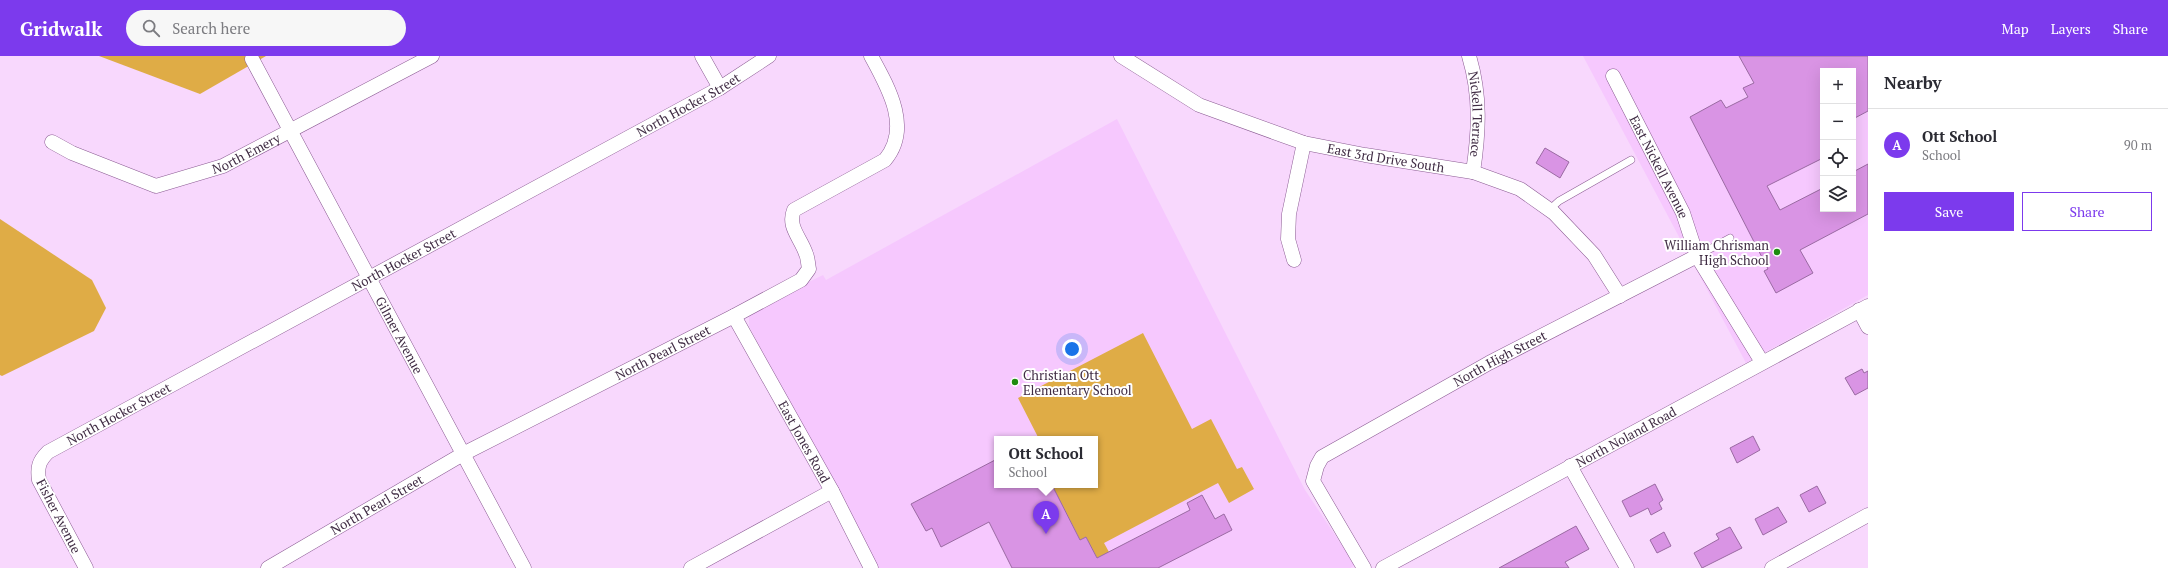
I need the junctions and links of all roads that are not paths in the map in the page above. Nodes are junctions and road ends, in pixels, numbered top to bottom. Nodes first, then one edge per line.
1 (432, 56) edge
2 (702, 56) edge
3 (769, 56) edge
4 (871, 56) edge
5 (1121, 56) edge
6 (1469, 56) edge
7 (252, 59) dead end
8 (1613, 76) dead end
9 (720, 88) junction
10 (291, 131) junction
11 (52, 142) dead end
12 (1304, 143) junction
13 (1631, 160) dead end
14 (1473, 172) junction
15 (1549, 210) junction
16 (1730, 238) dead end
17 (1697, 256) junction
18 (1294, 260) dead end
19 (369, 277) junction
20 (1620, 296) junction
21 (1864, 308) edge
22 (734, 316) junction
23 (1868, 327) edge
24 (1762, 362) junction
25 (463, 454) junction
26 (39, 463) joint
27 (1570, 466) junction
28 (832, 491) junction
29 (1868, 515) edge
30 (86, 568) edge
31 (268, 568) edge
32 (524, 568) edge
33 (691, 568) edge
34 (871, 568) edge
35 (1364, 568) edge
36 (1383, 568) edge
37 (1627, 568) edge
38 (1772, 568) edge

1 - 10 street, North Emery
2 - 9 street
3 - 9 street, North Hocker Street
4 - 22 street, North Pearl Street
5 - 12 street, East 3rd Drive South
6 - 14 street, Nickell Terrace
7 - 10 street, Gilmer Avenue
8 - 17 street, East Nickell Avenue
9 - 19 street, North Hocker Street
10 - 11 street, North Emery
10 - 19 street, Gilmer Avenue
12 - 14 street, East 3rd Drive South
12 - 18 street
13 - 15 lane
14 - 15 street, East 3rd Drive South
15 - 20 street, East 3rd Drive South
16 - 17 lane
17 - 20 street, North High Street
17 - 24 street, East Nickell Avenue
19 - 25 street, Gilmer Avenue
19 - 26 street, North Hocker Street
20 - 35 street, North High Street
21 - 23 street
21 - 24 street, North Noland Road
22 - 25 street, North Pearl Street
22 - 28 street, East Jones Road
24 - 27 street, North Noland Road
25 - 31 street, North Pearl Street
25 - 32 street, Gilmer Avenue
26 - 30 street, Fisher Avenue
27 - 36 street, North Noland Road
27 - 37 street
28 - 33 street
28 - 34 street, East Jones Road
29 - 38 street

